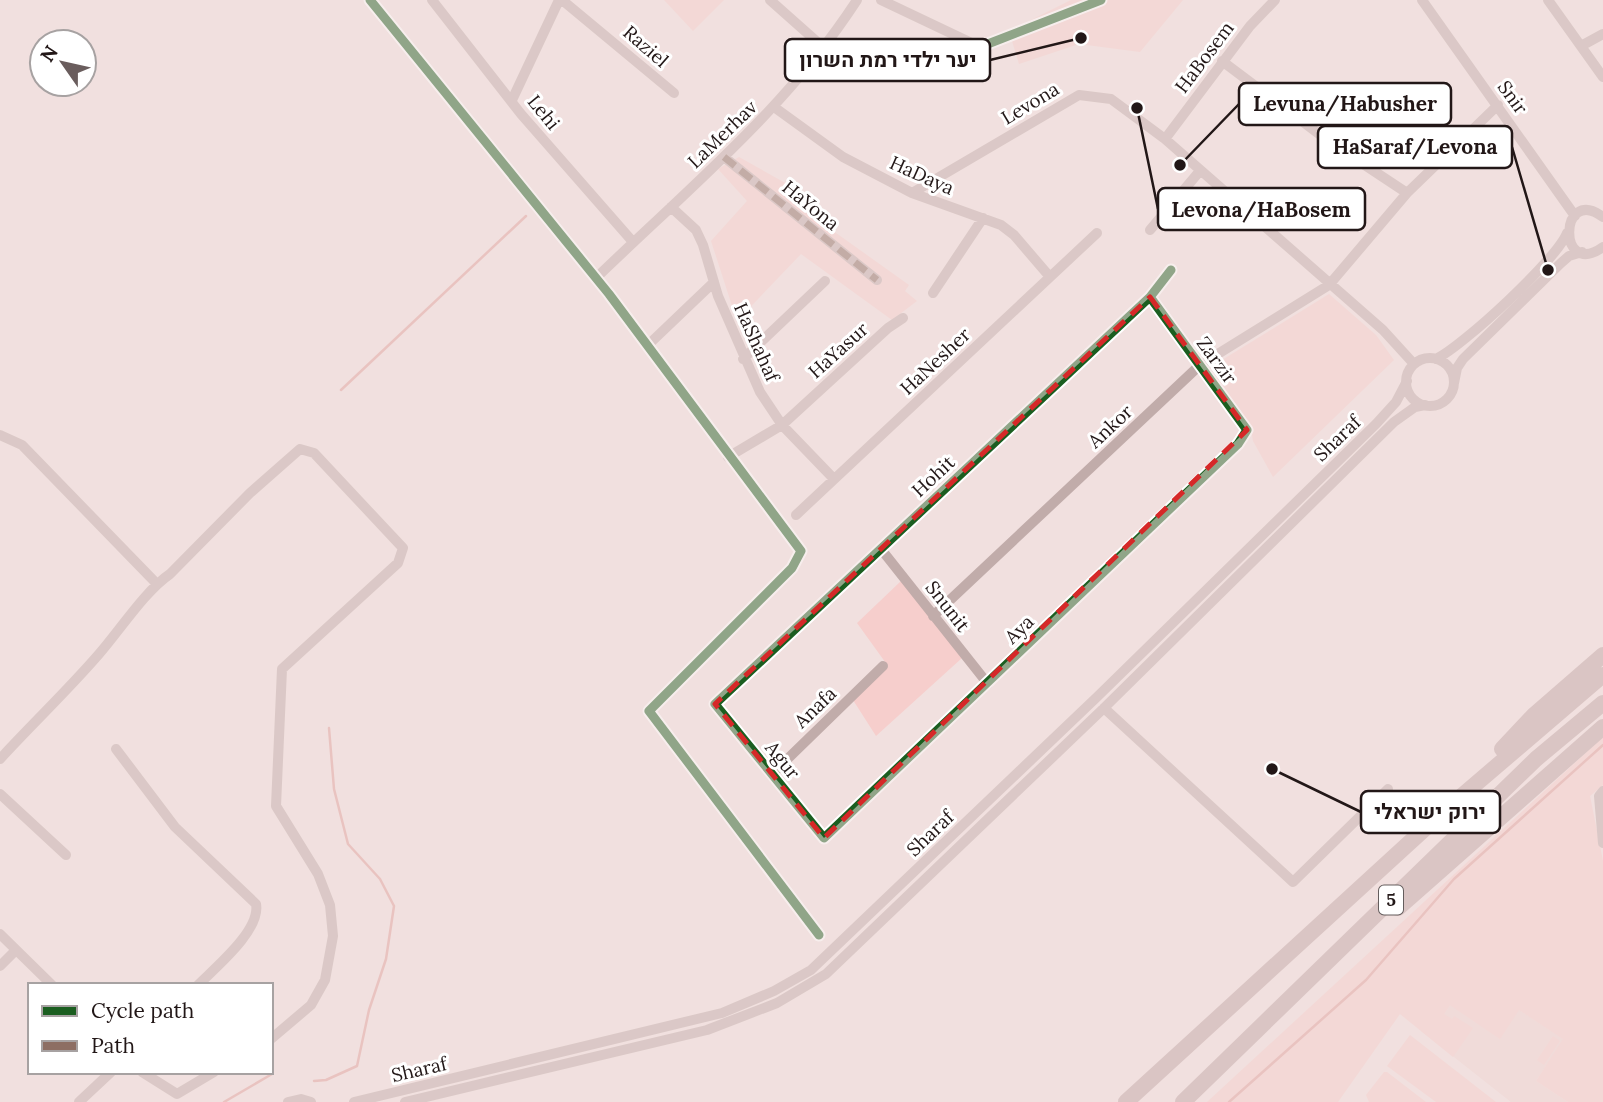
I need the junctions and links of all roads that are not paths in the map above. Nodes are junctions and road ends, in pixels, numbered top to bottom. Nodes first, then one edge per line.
1 (432, 0) edge
2 (560, 0) edge
3 (770, 0) edge
4 (857, 0) edge
5 (881, 0) edge
6 (1275, 0) edge
7 (1422, 0) edge
8 (1548, 0) edge
9 (1603, 34) edge
10 (1581, 46) junction
11 (981, 47) dead end
12 (824, 48) junction
13 (1222, 61) junction
14 (1603, 77) edge
15 (674, 93) dead end
16 (512, 100) junction
17 (1498, 105) junction
18 (774, 107) junction
19 (1165, 139) junction
20 (724, 158) junction
21 (1199, 172) junction
22 (912, 193) junction
23 (1407, 193) junction
24 (671, 207) junction
25 (1600, 211) edge
26 (1575, 216) junction
27 (983, 218) junction
28 (1150, 230) dead end
29 (1097, 233) dead end
30 (1567, 233) junction
31 (633, 242) junction
32 (1603, 249) edge
33 (1582, 252) junction
34 (1171, 270) dead end
35 (1050, 277) junction
36 (596, 278) dead end
37 (877, 280) dead end
38 (825, 281) dead end
39 (714, 282) junction
40 (1329, 285) junction
41 (933, 293) dead end
42 (1150, 297) junction
43 (903, 318) dead end
44 (647, 346) dead end
45 (743, 359) junction
46 (1436, 359) junction
47 (1415, 364) junction
48 (1200, 365) junction
49 (1407, 380) junction
50 (1454, 383) junction
51 (1424, 405) junction
52 (782, 425) junction
53 (0, 435) edge
54 (1238, 444) joint
55 (729, 457) dead end
56 (834, 479) junction
57 (796, 515) dead end
58 (881, 549) junction
59 (156, 583) junction
60 (933, 616) junction
61 (1603, 655) edge
62 (883, 666) dead end
63 (1603, 675) edge
64 (988, 684) junction
65 (1603, 703) edge
66 (715, 704) joint
67 (1104, 708) junction
68 (1603, 727) edge
69 (116, 749) dead end
70 (0, 759) edge
71 (772, 774) junction
72 (1388, 789) dead end
73 (1603, 792) edge
74 (0, 794) edge
75 (1443, 812) junction
76 (824, 838) joint
77 (1603, 843) edge
78 (66, 855) dead end
79 (0, 934) edge
80 (16, 950) junction
81 (0, 966) edge
82 (50, 983) edge
83 (200, 983) edge
84 (273, 1037) edge
85 (109, 1074) edge
86 (145, 1074) edge
87 (212, 1074) edge
88 (1208, 1078) junction
89 (79, 1102) edge
90 (288, 1102) edge
91 (310, 1102) edge
92 (355, 1102) edge
93 (405, 1102) edge
94 (1126, 1102) edge
95 (1183, 1102) edge

1 - 16 street, Lehi
2 - 15 street, Raziel
2 - 16 street
3 - 12 street
4 - 12 street, LaMerhav
5 - 11 street
6 - 13 street, HaBosem
7 - 17 street, Snir
8 - 10 street
9 - 10 street
10 - 14 street
12 - 18 street, LaMerhav
13 - 19 street, HaBosem
13 - 23 street
16 - 31 street, Lehi
17 - 23 street, Ankor
17 - 26 street, Snir
18 - 20 street, LaMerhav
18 - 22 street, HaDaya
19 - 21 street, Levona
19 - 22 street, Levona
20 - 24 street, LaMerhav
20 - 37 street, HaYona
21 - 28 street
21 - 40 street, Levona
22 - 27 street, HaDaya
23 - 40 street, Ankor
24 - 31 street, LaMerhav
24 - 39 street, HaShahaf
25 - 26 street
26 - 30 street
27 - 35 street, HaDaya
27 - 41 street
29 - 35 street, HaNesher
30 - 33 street
30 - 46 street
31 - 36 street, LaMerhav
32 - 33 street
33 - 50 street
34 - 42 street, Hohit
35 - 56 street, HaNesher
38 - 45 street
39 - 44 street
39 - 45 street, HaShahaf
40 - 47 street, Levona
40 - 48 street, Ankor
42 - 48 street, Zarzir
42 - 58 street, Hohit
43 - 52 street, HaYasur
45 - 52 street, HaShahaf
46 - 47 street
46 - 50 street
47 - 49 street
48 - 54 street, Zarzir
48 - 60 street, Ankor
49 - 51 street
49 - 92 street, Sharaf
50 - 51 street
51 - 67 street, Sharaf
52 - 55 street, HaYasur
52 - 56 street, HaShahaf
53 - 59 street
54 - 64 street, Aya
56 - 57 street, HaNesher
58 - 60 street, Snunit
58 - 66 street, Hohit
59 - 70 street
59 - 84 street
60 - 64 street, Snunit
61 - 75 highway
62 - 71 street, Anafa
63 - 75 highway, 5
64 - 76 street, Aya
65 - 88 highway, 5
66 - 71 street, Agur
67 - 72 street
67 - 93 street, Sharaf
68 - 88 highway
69 - 83 street
71 - 76 street, Agur
73 - 77 street
74 - 78 street
75 - 94 highway, 5
79 - 80 street
80 - 81 street
80 - 82 street
85 - 89 street
86 - 87 street
88 - 95 highway, 5
90 - 91 street

